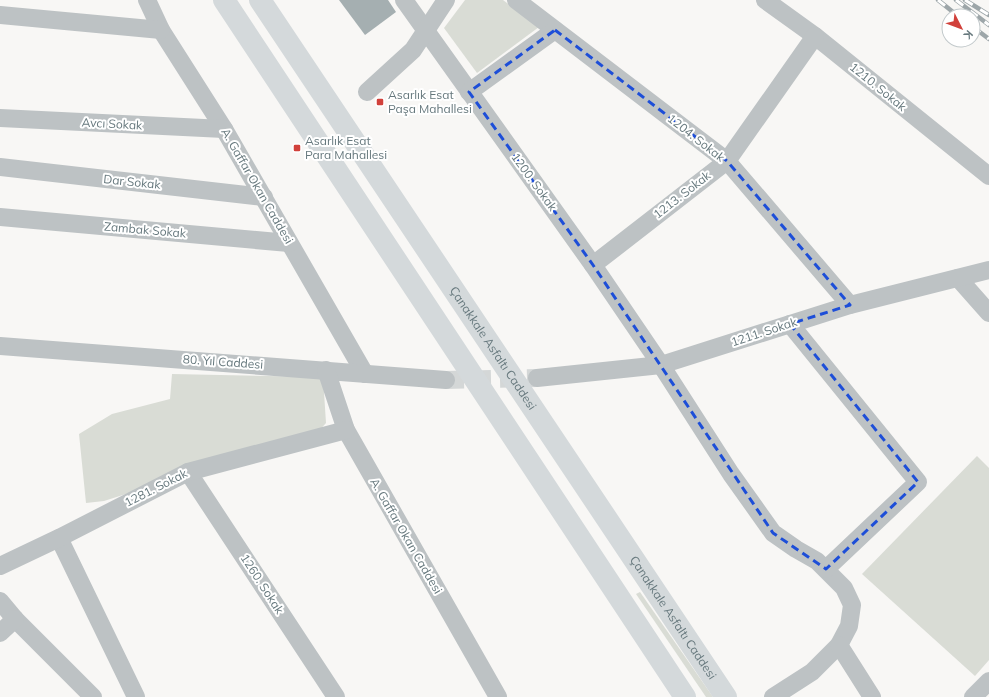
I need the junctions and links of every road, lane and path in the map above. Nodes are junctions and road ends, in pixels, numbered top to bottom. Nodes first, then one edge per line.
1 (147, 0) edge
2 (224, 0) edge
3 (260, 0) edge
4 (404, 0) edge
5 (446, 0) edge
6 (516, 0) edge
7 (765, 0) edge
8 (0, 15) edge
9 (162, 30) junction
10 (555, 30) junction
11 (426, 31) junction
12 (815, 36) junction
13 (367, 92) dead end
14 (469, 92) junction
15 (0, 118) edge
16 (224, 129) junction
17 (727, 161) junction
18 (0, 167) edge
19 (989, 176) edge
20 (264, 197) junction
21 (0, 217) edge
22 (290, 243) junction
23 (593, 265) junction
24 (989, 270) edge
25 (958, 278) junction
26 (850, 305) junction
27 (989, 313) edge
28 (790, 324) junction
29 (0, 346) edge
30 (661, 365) junction
31 (326, 370) junction
32 (365, 374) junction
33 (537, 378) tunnel mouth
34 (446, 380) tunnel mouth
35 (346, 430) junction
36 (188, 472) junction
37 (59, 538) junction
38 (0, 566) edge
39 (826, 569) junction
40 (0, 601) edge
41 (15, 619) junction
42 (0, 633) edge
43 (839, 645) junction
44 (989, 681) edge
45 (93, 697) edge
46 (136, 697) edge
47 (336, 697) edge
48 (498, 697) edge
49 (685, 697) edge
50 (726, 697) edge
51 (773, 697) edge
52 (872, 697) edge
53 (973, 697) edge

1 - 9 street, A. Gaffar Okan Caddesi
2 - 49 highway
3 - 50 highway, Çanakkale Asfaltı Caddesi
4 - 11 street, 1200. Sokak
5 - 11 street
6 - 10 street, 1204. Sokak
7 - 12 street, 1210. Sokak
8 - 9 street
9 - 16 street, A. Gaffar Okan Caddesi
10 - 14 street
10 - 17 street, 1204. Sokak
11 - 13 street
11 - 14 street, 1200. Sokak
12 - 17 street, 1213. Sokak
12 - 19 street, 1210. Sokak
14 - 23 street, 1200. Sokak
15 - 16 street, Avcı Sokak
16 - 20 street, A. Gaffar Okan Caddesi
17 - 23 street, 1213. Sokak
17 - 26 street, 1204. Sokak
18 - 20 street, Dar Sokak
20 - 22 street, A. Gaffar Okan Caddesi
21 - 22 street, Zambak Sokak
22 - 32 street, A. Gaffar Okan Caddesi
23 - 30 street, 1200. Sokak
24 - 25 street, 1211. Sokak
25 - 26 street, 1211. Sokak
25 - 27 street
26 - 28 street, 1211. Sokak
28 - 30 street, 1211. Sokak
28 - 39 street
29 - 31 street, 80. Yıl Caddesi
30 - 33 street, 1211. Sokak
30 - 39 street, 1200. Sokak
31 - 32 street, 80. Yıl Caddesi
31 - 35 street, A. Gaffar Okan Caddesi
32 - 34 street, 80. Yıl Caddesi
35 - 36 street, 1281. Sokak
35 - 48 street, A. Gaffar Okan Caddesi
36 - 37 street, 1281. Sokak
36 - 47 street, 1260. Sokak
37 - 38 street, 1281. Sokak
37 - 46 street
39 - 43 street, 1200. Sokak
40 - 41 street
41 - 42 street
41 - 45 street
43 - 51 street, 1200. Sokak
43 - 52 street
44 - 53 street

